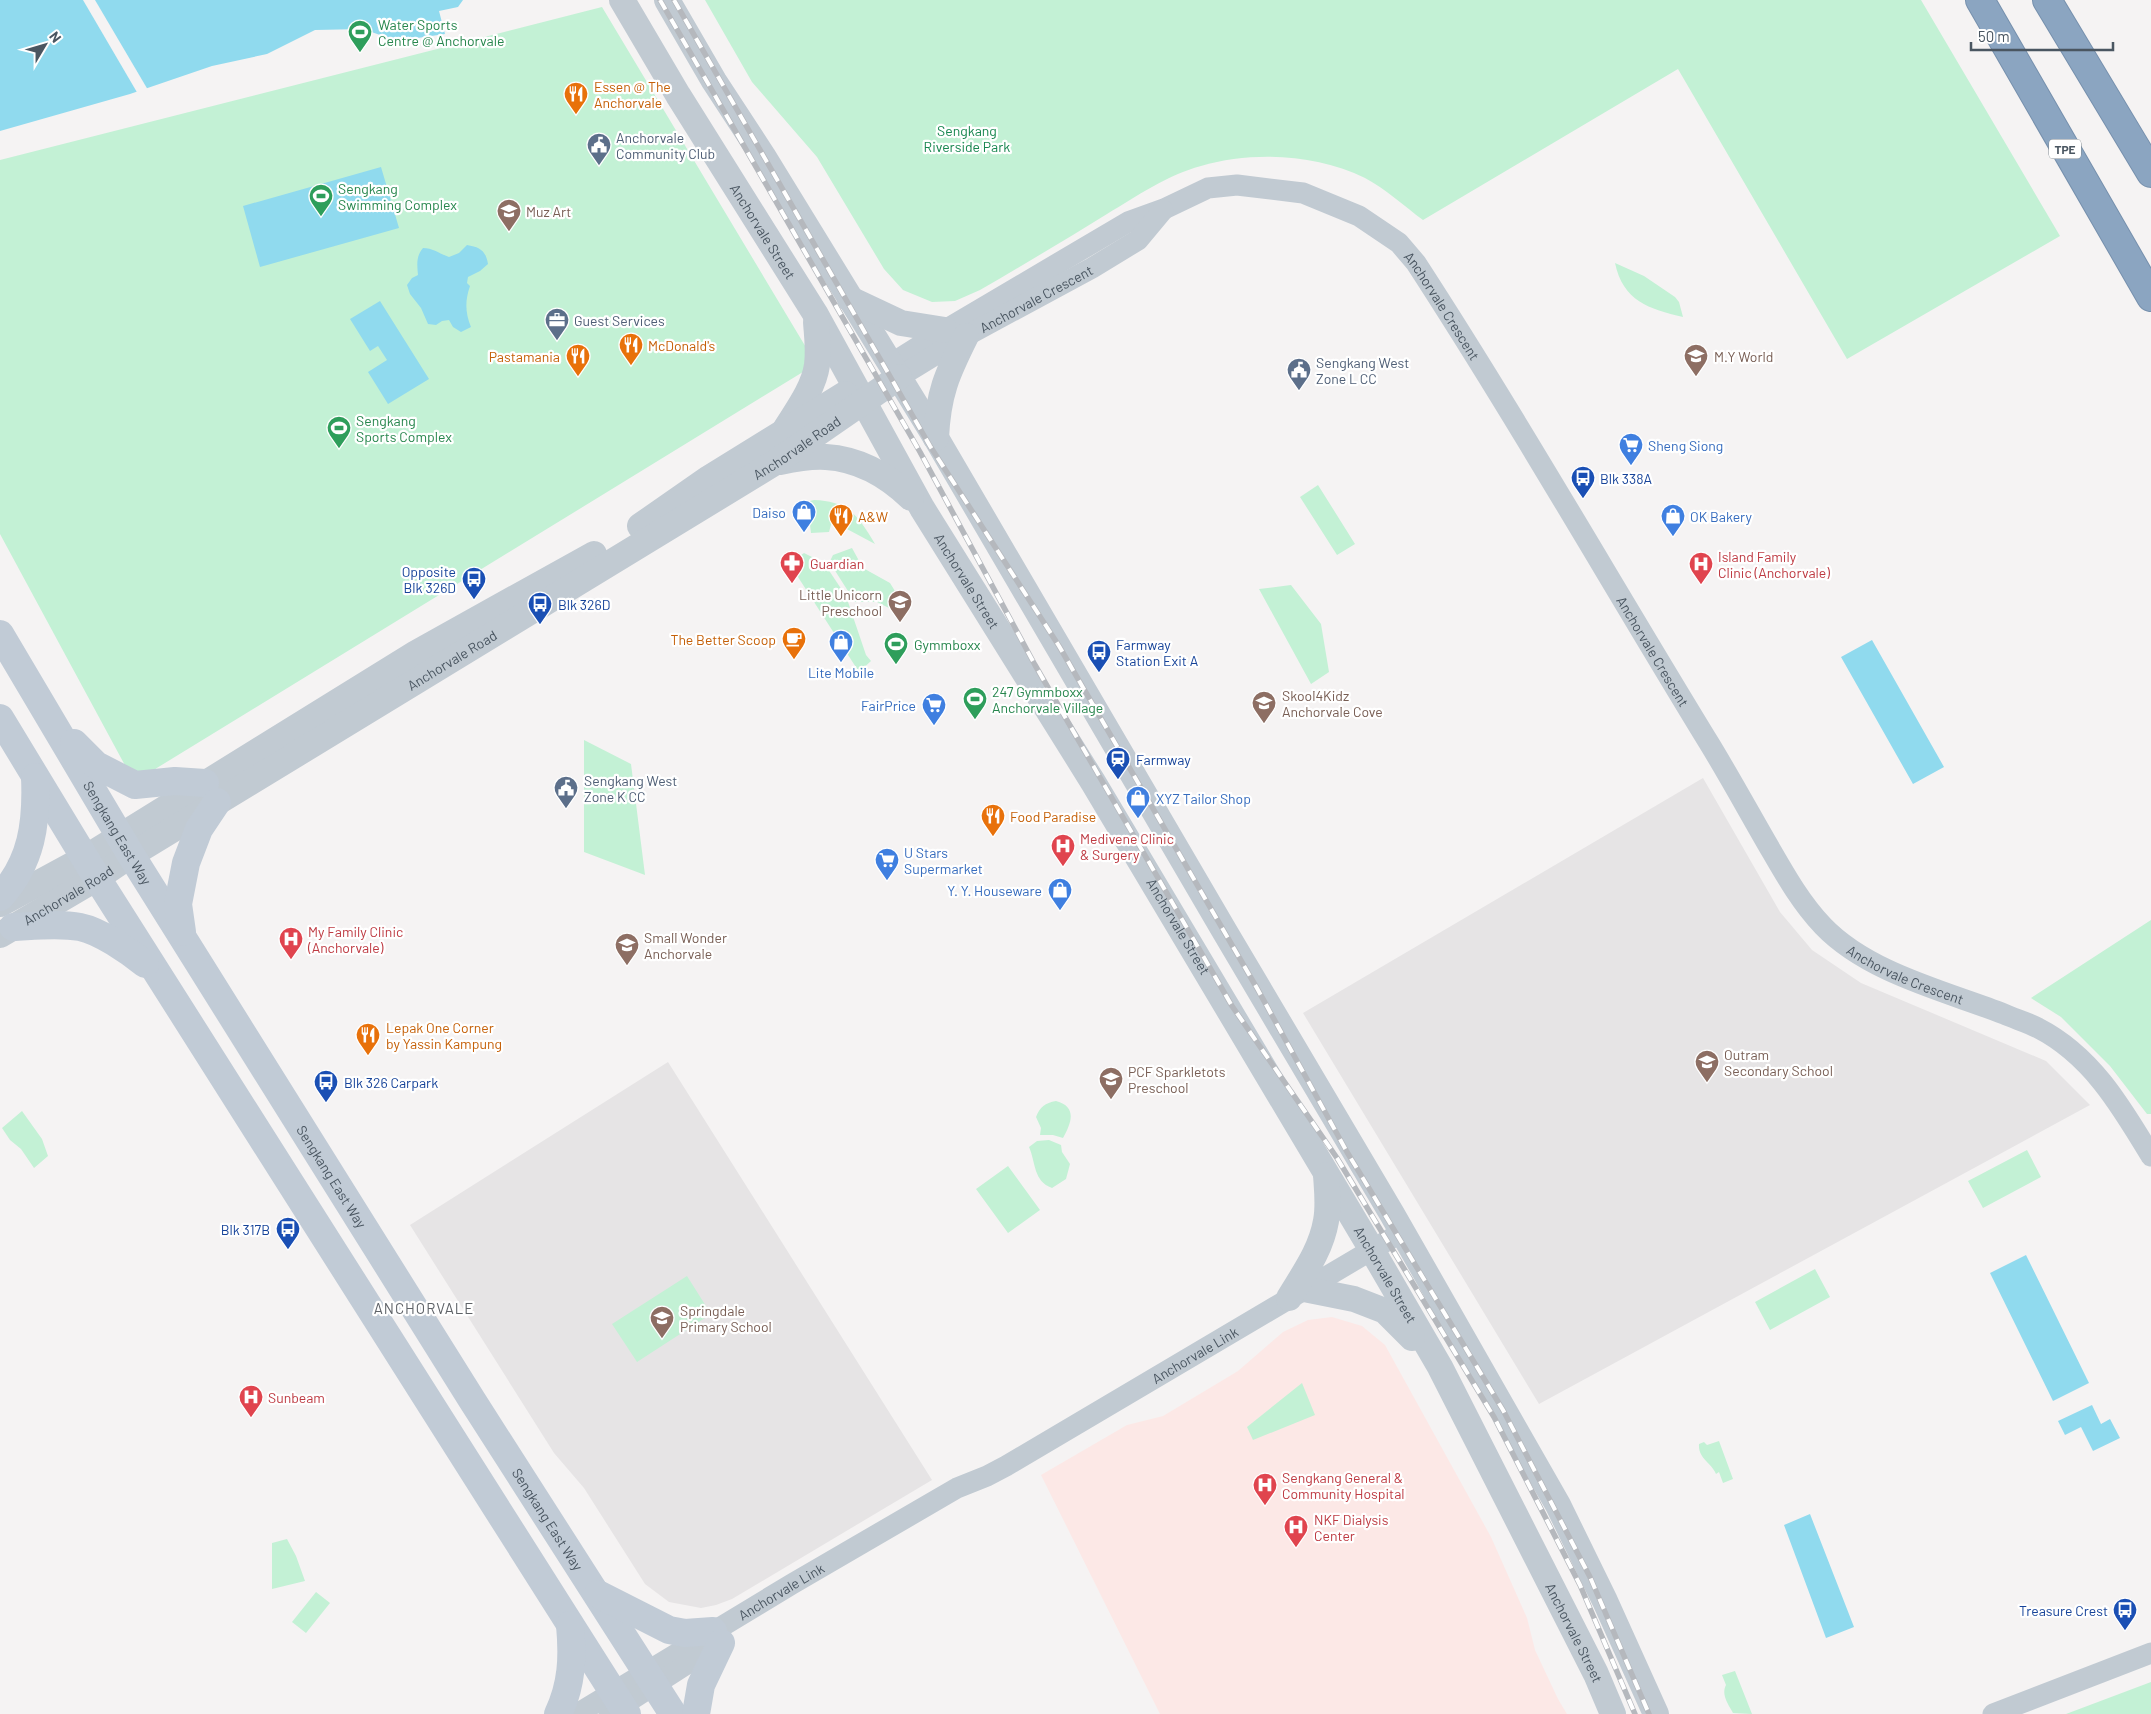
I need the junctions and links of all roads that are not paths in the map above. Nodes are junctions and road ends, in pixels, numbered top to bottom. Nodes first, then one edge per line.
1 (622, 0) edge
2 (667, 0) edge
3 (1980, 0) edge
4 (2048, 0) edge
5 (2151, 173) edge
6 (2151, 297) edge
7 (850, 298) junction
8 (816, 315) junction
9 (955, 333) junction
10 (895, 371) junction
11 (859, 395) junction
12 (782, 434) junction
13 (936, 438) junction
14 (776, 462) junction
15 (922, 508) junction
16 (0, 634) edge
17 (0, 718) edge
18 (55, 725) junction
19 (35, 775) junction
20 (211, 793) junction
21 (125, 846) junction
22 (91, 868) junction
23 (0, 897) edge
24 (0, 904) edge
25 (6, 931) edge
26 (182, 936) junction
27 (158, 974) junction
28 (2151, 1154) edge
29 (1326, 1172) junction
30 (1402, 1232) junction
31 (1372, 1250) junction
32 (1297, 1293) junction
33 (1440, 1367) junction
34 (597, 1594) junction
35 (570, 1623) junction
36 (717, 1637) junction
37 (2151, 1653) edge
38 (2151, 1661) edge
39 (651, 1678) junction
40 (618, 1706) edge
41 (558, 1714) edge
42 (577, 1714) edge
43 (673, 1714) edge
44 (696, 1714) edge
45 (1614, 1714) edge
46 (1656, 1714) edge
47 (1993, 1714) edge
48 (2012, 1714) edge

1 - 8 street, Anchorvale Street
2 - 7 street
3 - 6 highway, TPE
4 - 5 highway
7 - 9 street
7 - 10 street
8 - 11 street, Anchorvale Street
8 - 12 street
9 - 10 street, Anchorvale Crescent
9 - 13 street
9 - 28 street, Anchorvale Crescent
10 - 11 street, Anchorvale Road
10 - 13 street
11 - 12 street, Anchorvale Road
11 - 14 street, Anchorvale Road
11 - 15 street, Anchorvale Street
12 - 20 street, Anchorvale Road
13 - 30 street
14 - 15 street
14 - 20 street, Anchorvale Road
15 - 29 street, Anchorvale Street
16 - 18 main road, Sengkang East Way
17 - 19 main road
18 - 20 main road
18 - 21 main road, Sengkang East Way
19 - 22 main road
19 - 23 main road
20 - 21 street, Anchorvale Road
20 - 26 main road
21 - 22 street, Anchorvale Road
21 - 26 main road, Sengkang East Way
22 - 24 street, Anchorvale Road
22 - 25 street, Anchorvale Road
22 - 27 main road
25 - 27 main road
26 - 34 main road, Sengkang East Way
27 - 35 main road
29 - 31 street, Anchorvale Street
29 - 32 street
30 - 31 street, Anchorvale Link
30 - 46 street
31 - 32 street, Anchorvale Link
31 - 33 street, Anchorvale Street
32 - 33 street
32 - 36 street, Anchorvale Link
33 - 45 street, Anchorvale Street
34 - 36 main road
34 - 39 main road, Sengkang East Way
35 - 40 main road
35 - 41 main road
36 - 39 street, Anchorvale Link
36 - 44 main road
37 - 47 street
38 - 48 street
39 - 40 street, Anchorvale Link
39 - 43 main road, Sengkang East Way
40 - 42 street, Anchorvale Link

